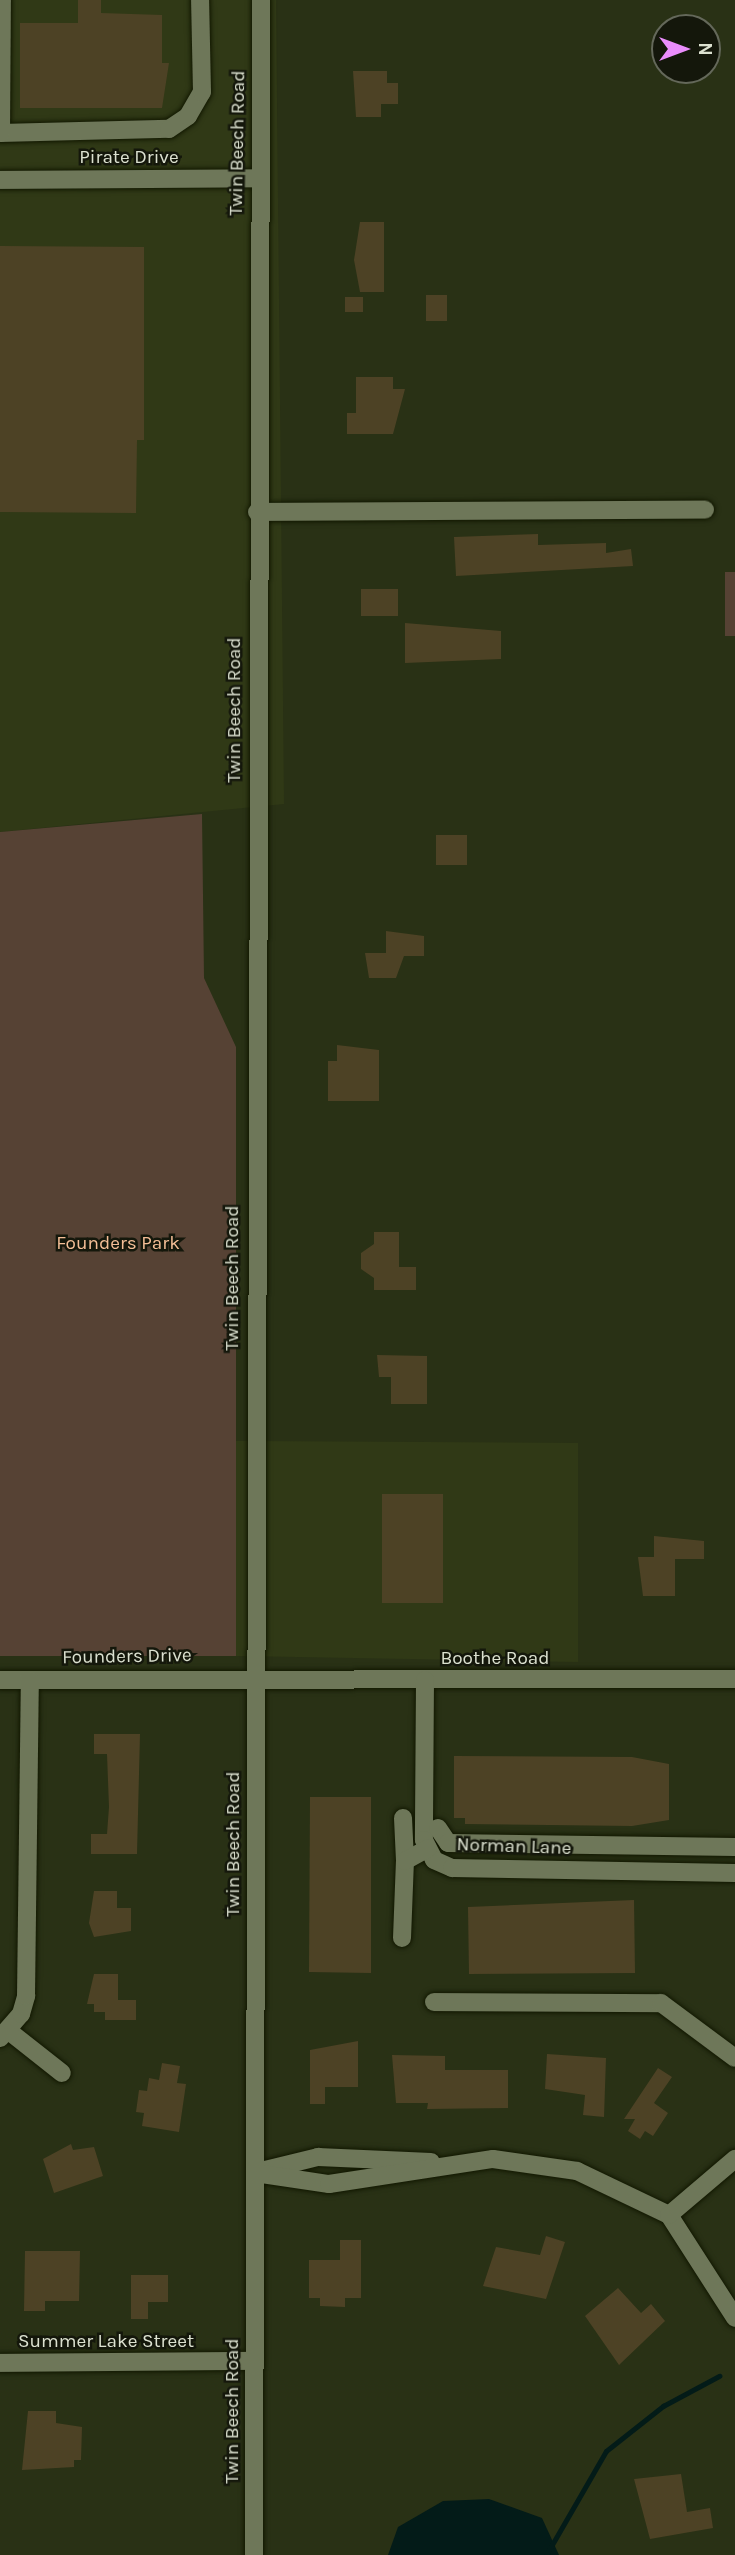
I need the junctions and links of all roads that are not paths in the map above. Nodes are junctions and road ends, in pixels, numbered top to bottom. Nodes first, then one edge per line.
1 (2, 0) edge
2 (200, 0) edge
3 (261, 0) edge
4 (0, 133) edge
5 (258, 178) junction
6 (0, 180) edge
7 (705, 510) dead end
8 (257, 512) junction
9 (255, 1675) junction
10 (0, 1679) edge
11 (735, 1679) edge
12 (30, 1680) junction
13 (425, 1680) junction
14 (403, 1818) dead end
15 (438, 1828) dead end
16 (735, 1847) edge
17 (428, 1848) junction
18 (404, 1861) junction
19 (735, 1873) edge
20 (402, 1938) dead end
21 (434, 2002) dead end
22 (5, 2035) edge
23 (735, 2058) edge
24 (62, 2073) dead end
25 (735, 2159) edge
26 (450, 2164) junction
27 (255, 2173) junction
28 (670, 2216) junction
29 (735, 2318) edge
30 (254, 2361) junction
31 (0, 2363) edge
32 (254, 2555) edge

1 - 4 street
2 - 4 street
3 - 5 street, Twin Beech Road
5 - 6 street, Pirate Drive
5 - 8 street, Twin Beech Road
7 - 8 street
8 - 9 street, Twin Beech Road
9 - 12 street, Founders Drive
9 - 13 street, Boothe Road
9 - 27 street, Twin Beech Road
10 - 12 street, Founders Drive
11 - 13 street, Boothe Road
12 - 22 street
13 - 17 street, Norman Lane
14 - 18 street
15 - 16 street
17 - 18 street
17 - 19 street, Norman Lane
18 - 20 street
21 - 23 street
22 - 24 street
25 - 28 street
26 - 27 street
26 - 27 street
26 - 28 street
27 - 30 street, Twin Beech Road
28 - 29 street
30 - 31 street, Summer Lake Street
30 - 32 street, Twin Beech Road

